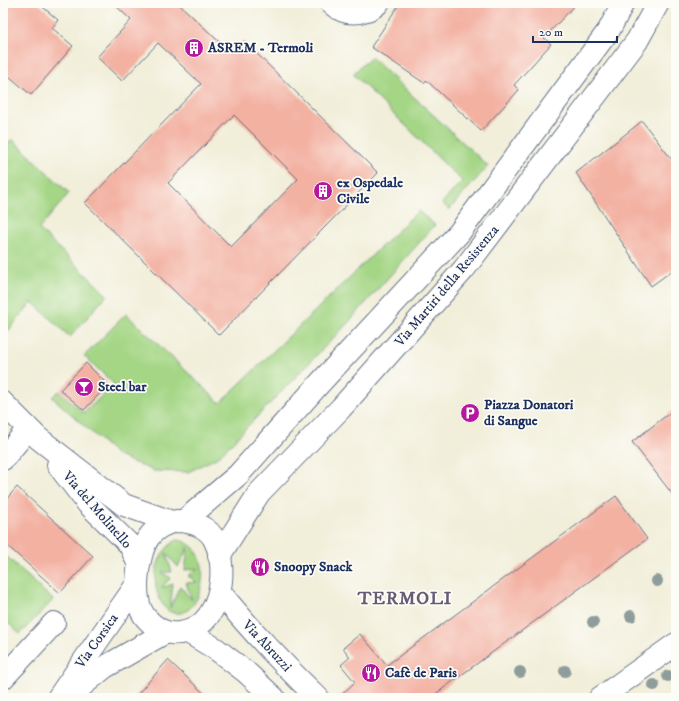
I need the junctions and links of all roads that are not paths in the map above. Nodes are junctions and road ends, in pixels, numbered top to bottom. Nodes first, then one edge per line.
1 (331, 3) edge
2 (378, 3) edge
3 (623, 3) edge
4 (658, 3) edge
5 (3, 403) edge
6 (33, 434) junction
7 (3, 459) edge
8 (178, 521) junction
9 (219, 556) junction
10 (138, 575) junction
11 (220, 592) junction
12 (54, 623) dead end
13 (166, 632) junction
14 (188, 632) junction
15 (676, 644) edge
16 (3, 678) edge
17 (58, 698) edge
18 (67, 698) edge
19 (274, 698) edge
20 (318, 698) edge
21 (600, 698) edge

1 - 2 main road
3 - 8 main road, Via Martiri della Resistenza
4 - 9 main road, Via Martiri della Resistenza
5 - 6 main road, Via del Molinello
6 - 7 main road
6 - 8 main road, Via del Molinello
6 - 10 main road, Via del Molinello
8 - 9 main road
8 - 10 main road, Via Martiri della Resistenza
9 - 11 main road
10 - 13 main road
10 - 17 main road, Via Corsica
11 - 14 main road
11 - 20 main road, Via Abruzzi
12 - 16 main road
13 - 14 main road
13 - 18 main road, Via Corsica
14 - 19 main road
15 - 21 main road

